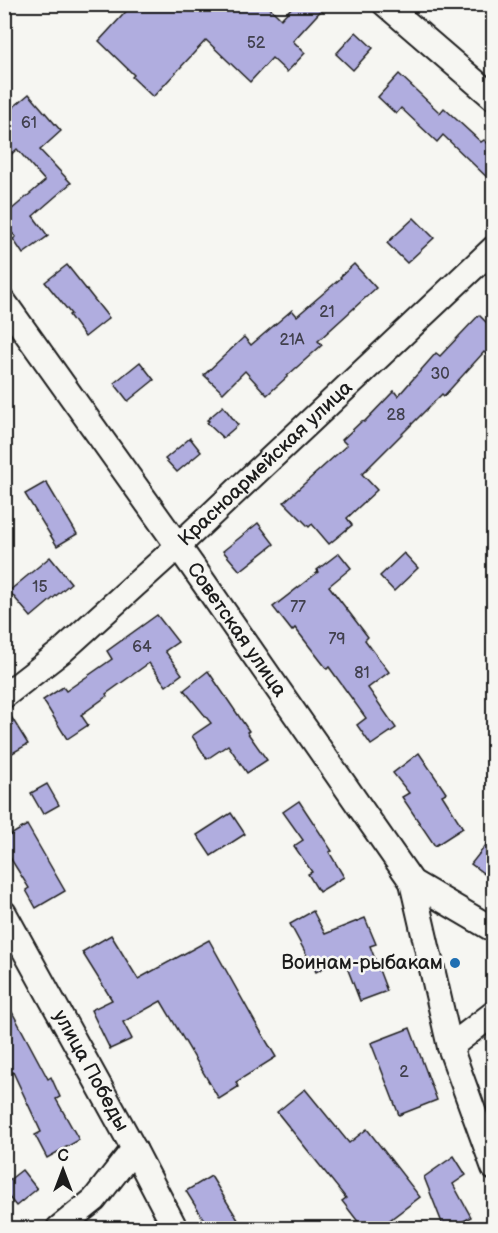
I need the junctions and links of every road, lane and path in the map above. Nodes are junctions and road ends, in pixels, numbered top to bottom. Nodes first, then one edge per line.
1 (385, 4) edge
2 (494, 98) edge
3 (494, 248) edge
4 (4, 302) edge
5 (178, 546) junction
6 (4, 696) edge
7 (412, 882) junction
8 (4, 913) edge
9 (494, 930) edge
10 (494, 1013) edge
11 (450, 1047) junction
12 (134, 1149) junction
13 (494, 1167) edge
14 (59, 1228) edge
15 (175, 1228) edge

1 - 2 street
3 - 5 street, Красноармейская улица
4 - 5 street, Советская улица
5 - 6 street, Красноармейская улица
5 - 7 street, Советская улица
7 - 9 street, Советская улица
7 - 11 street
8 - 12 street, улица Победы
10 - 11 street
11 - 13 street
12 - 14 street
12 - 15 street, улица Победы

